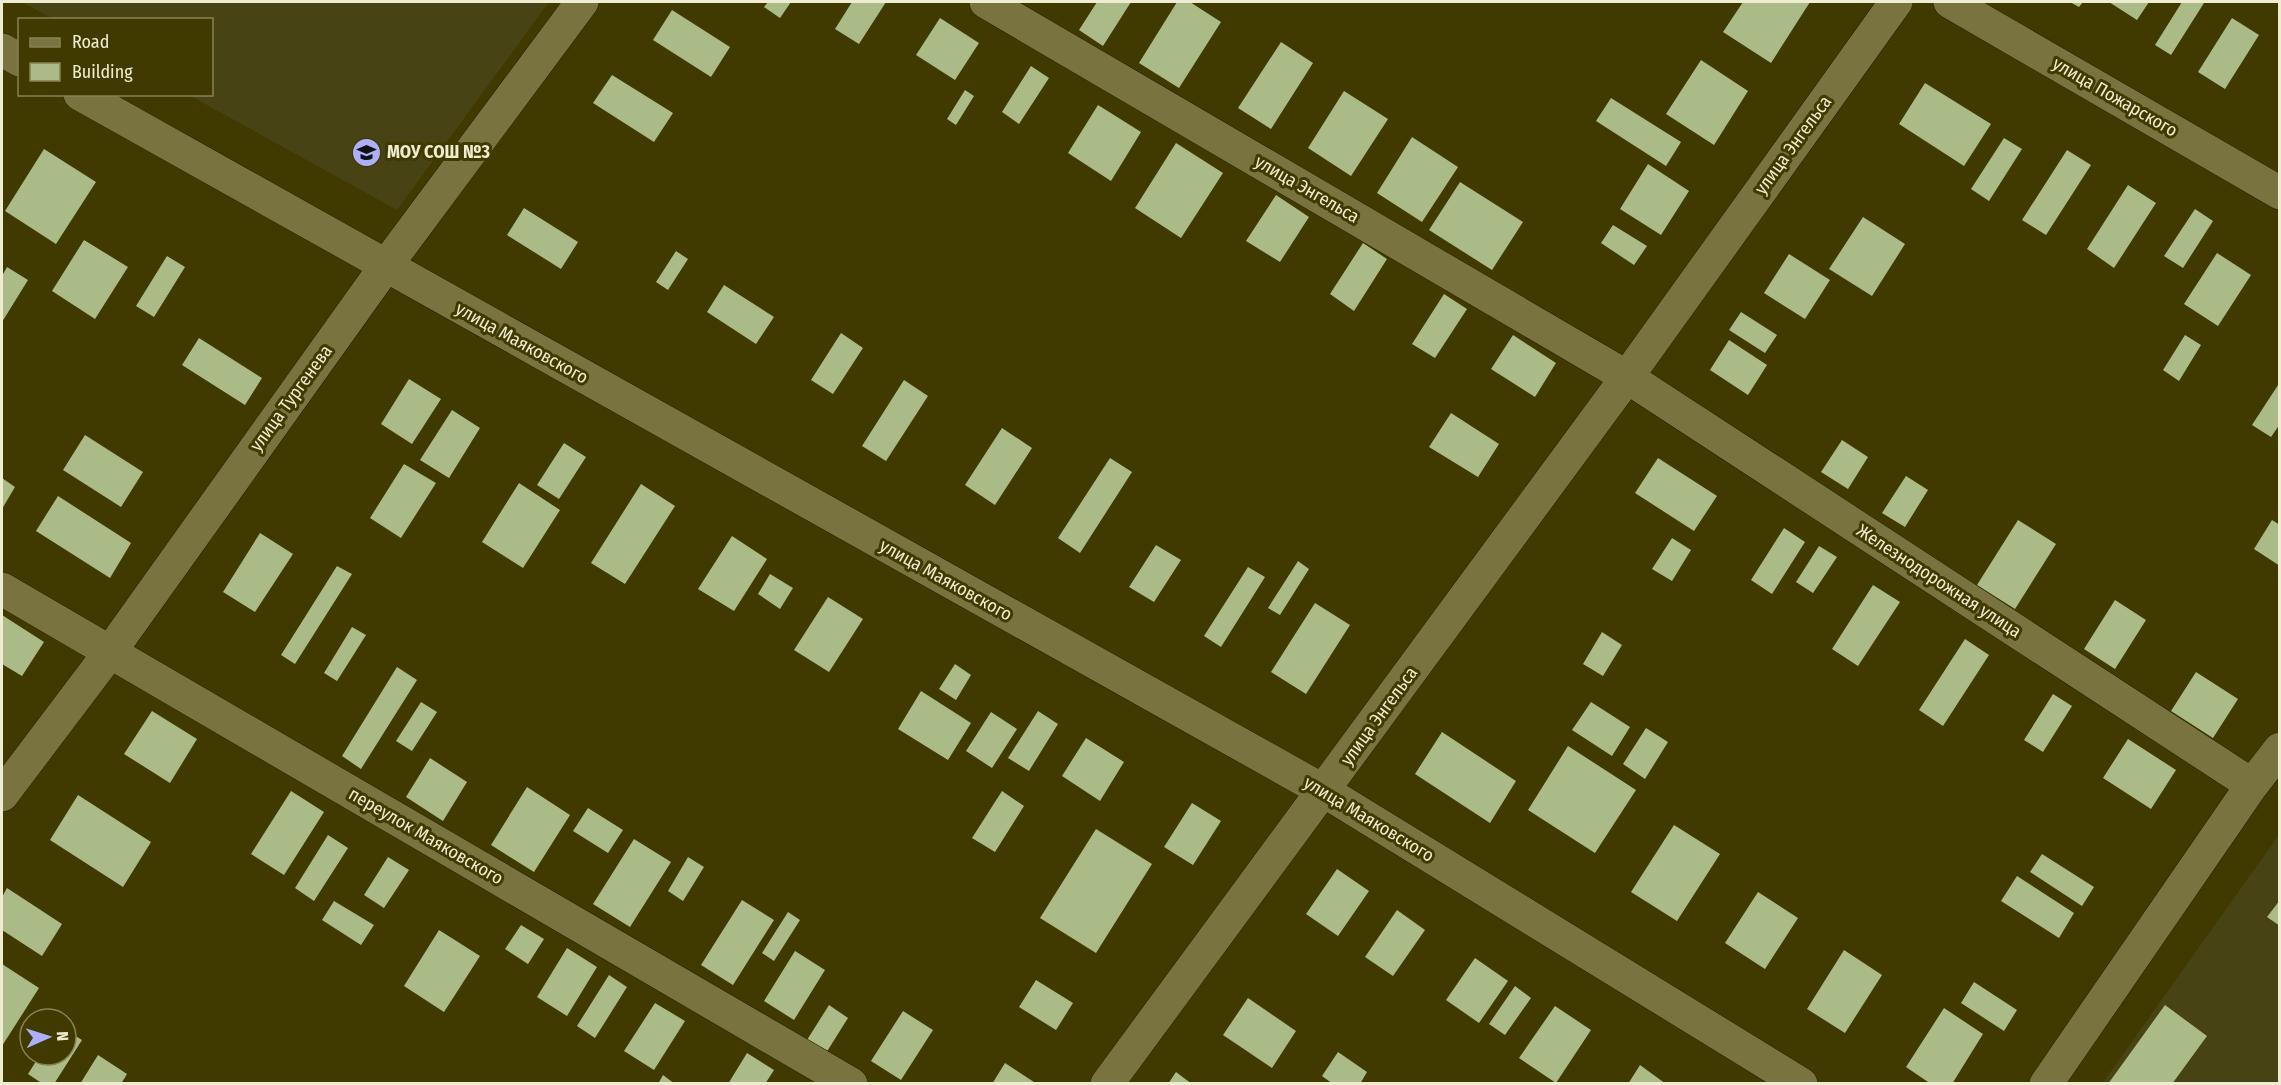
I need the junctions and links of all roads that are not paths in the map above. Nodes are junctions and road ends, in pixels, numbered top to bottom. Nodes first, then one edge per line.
1 (582, 2) edge
2 (986, 2) edge
3 (1896, 2) edge
4 (1950, 2) edge
5 (2, 50) edge
6 (18, 59) edge
7 (84, 96) edge
8 (2280, 193) edge
9 (385, 267) junction
10 (1627, 377) junction
11 (2, 589) edge
12 (110, 652) junction
13 (2280, 749) edge
14 (2252, 784) junction
15 (1324, 791) junction
16 (2, 795) edge
17 (851, 1083) edge
18 (1107, 1083) edge
19 (1801, 1083) edge
20 (2046, 1083) edge

1 - 9 street, улица Тургенева
2 - 10 street, улица Энгельса
3 - 10 street, улица Энгельса
4 - 8 street, улица Пожарского
5 - 6 street
7 - 9 street, улица Маяковского
9 - 12 street, улица Тургенева
9 - 15 street, улица Маяковского
10 - 14 street, Железнодорожная улица
10 - 15 street, улица Энгельса
11 - 12 street, переулок Маяковского
12 - 16 street, улица Тургенева
12 - 17 street, переулок Маяковского
13 - 14 street
14 - 20 street
15 - 18 street, улица Энгельса
15 - 19 street, улица Маяковского

